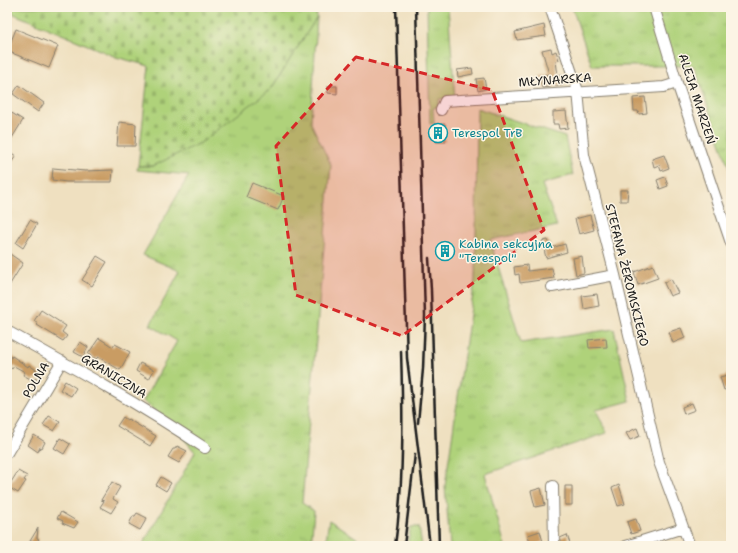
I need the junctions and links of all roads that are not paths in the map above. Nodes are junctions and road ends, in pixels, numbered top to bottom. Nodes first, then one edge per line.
1 (550, 7) edge
2 (654, 7) edge
3 (677, 83) junction
4 (578, 91) junction
5 (441, 110) dead end
6 (731, 244) edge
7 (615, 275) junction
8 (552, 287) dead end
9 (7, 331) edge
10 (62, 361) junction
11 (205, 448) dead end
12 (7, 453) edge
13 (553, 486) dead end
14 (683, 528) junction
15 (554, 546) edge
16 (626, 546) edge
17 (690, 546) edge

1 - 4 street, STEFANA ŻEROMSKIEGO
2 - 3 street, ALEJA MARZEŃ
3 - 4 street, MŁYNARSKA
3 - 6 street, ALEJA MARZEŃ
4 - 5 street, MŁYNARSKA
4 - 7 street, STEFANA ŻEROMSKIEGO
7 - 8 street
7 - 14 street, STEFANA ŻEROMSKIEGO
9 - 10 street, GRANICZNA
10 - 11 street, GRANICZNA
10 - 12 street, POLNA
13 - 15 street
14 - 16 street
14 - 17 street, STEFANA ŻEROMSKIEGO

